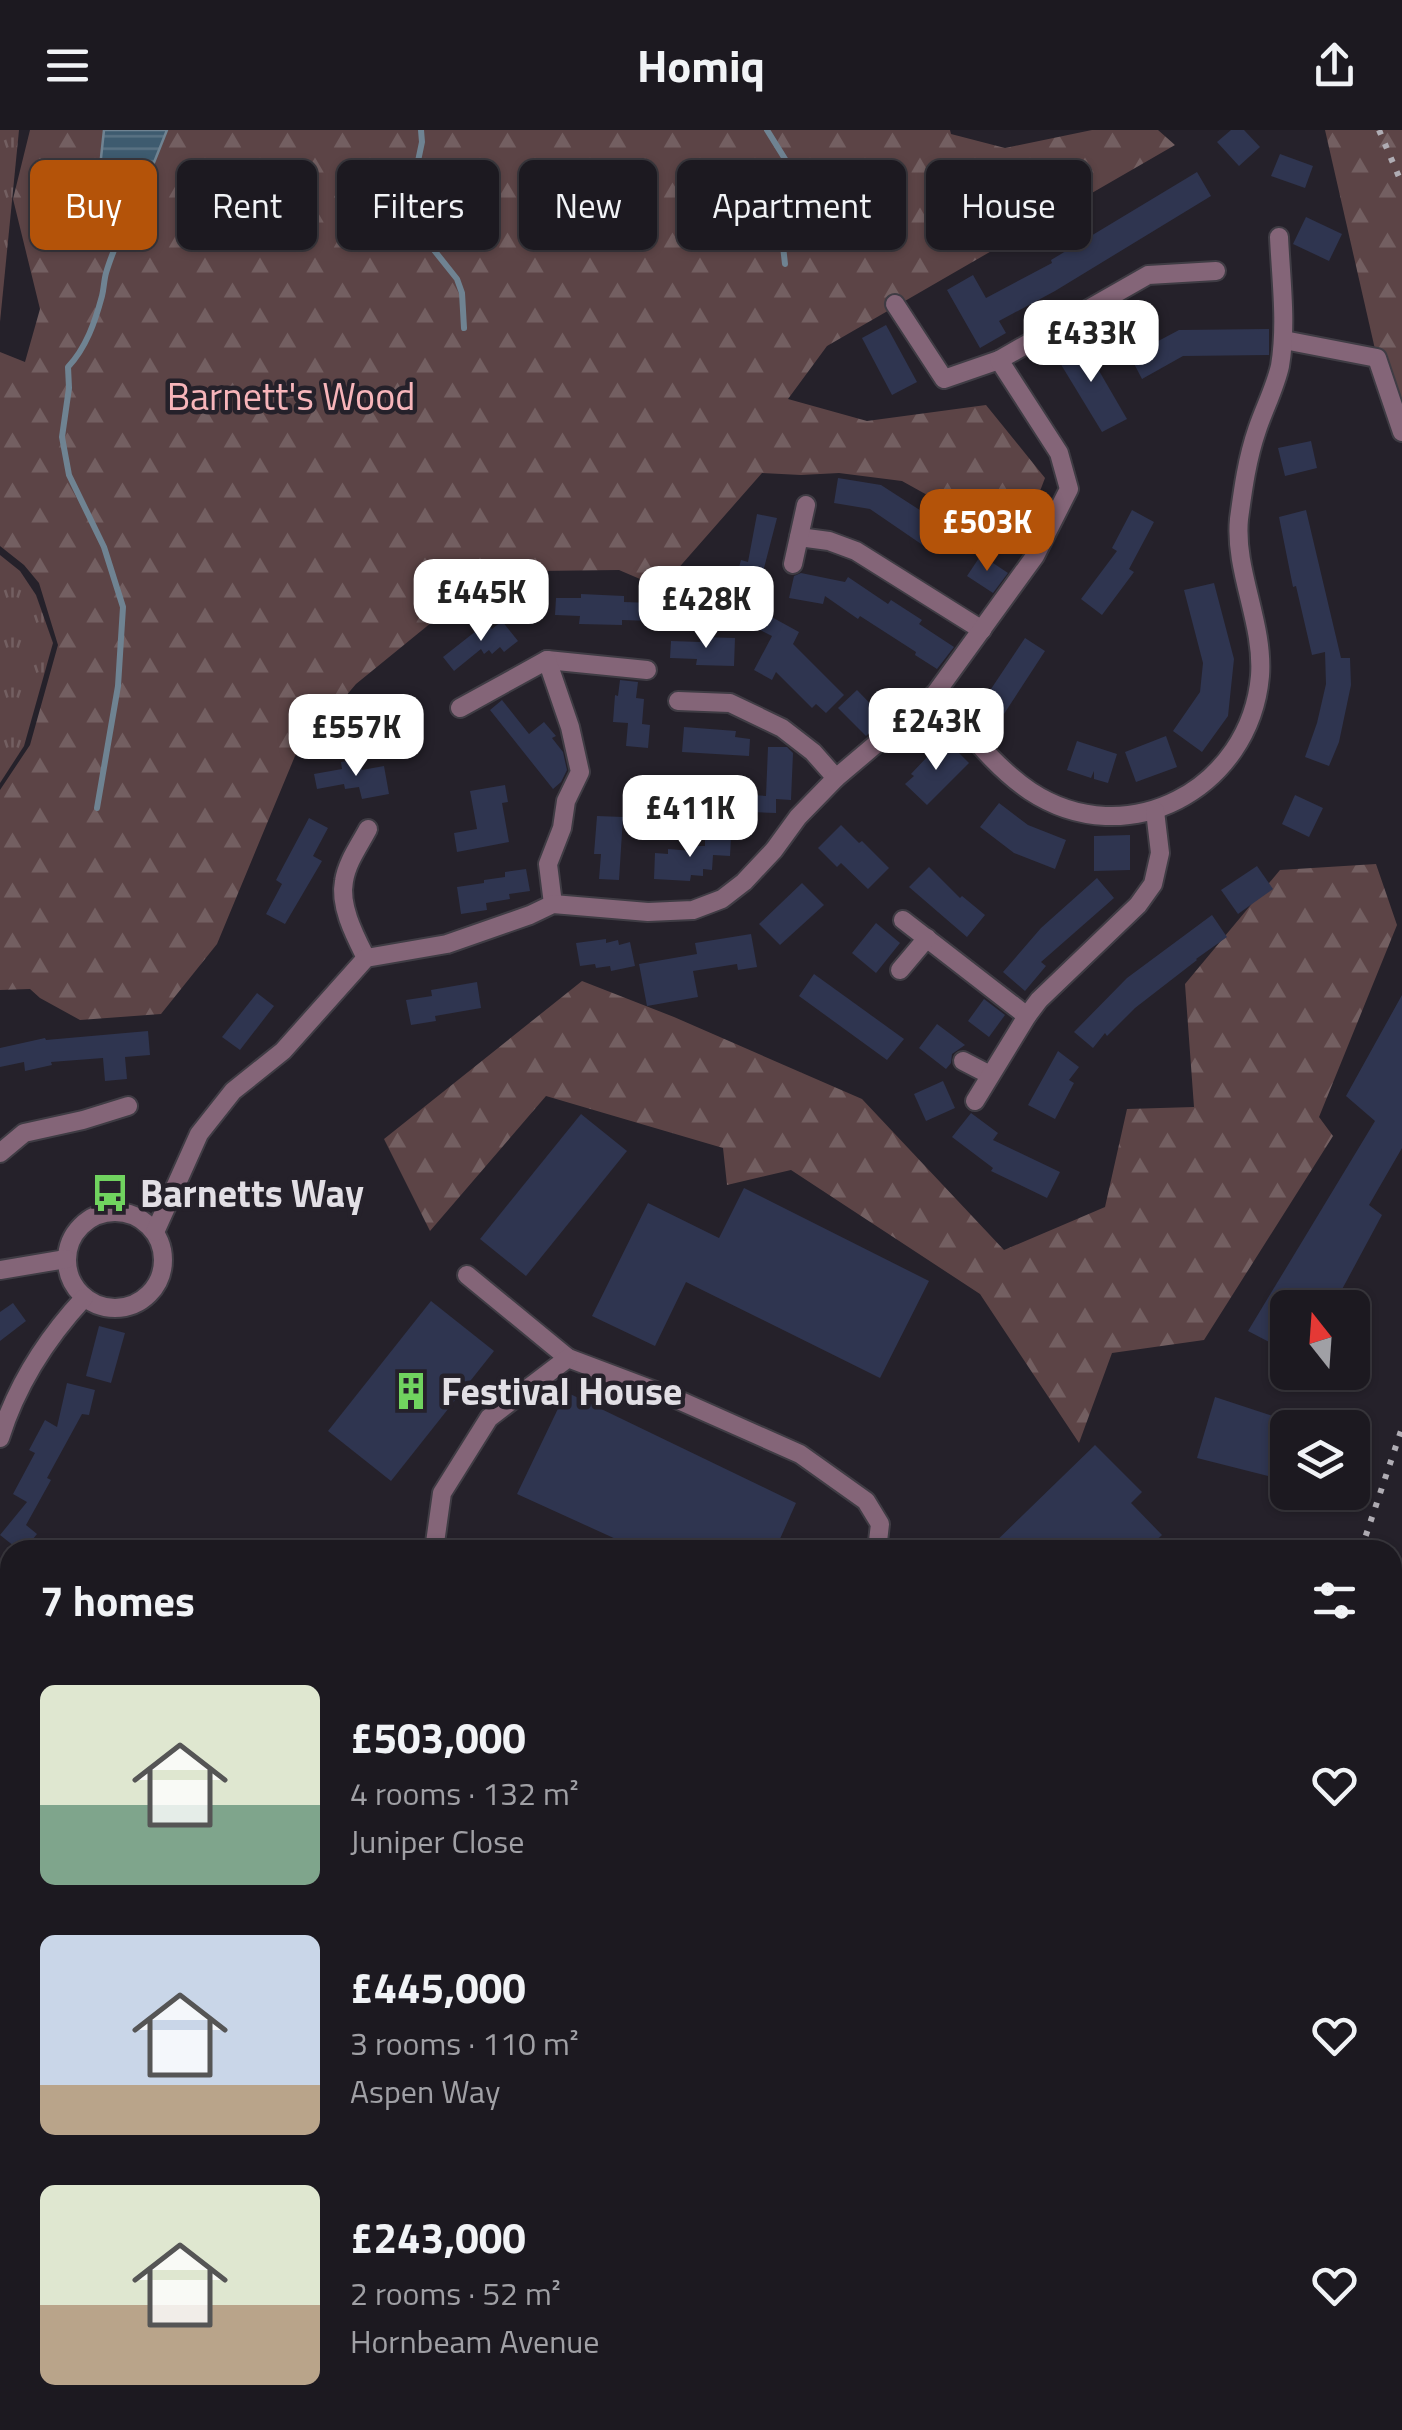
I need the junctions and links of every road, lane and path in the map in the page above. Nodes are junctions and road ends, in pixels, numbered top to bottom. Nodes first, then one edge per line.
1 (1279, 237) dead end
2 (1216, 272) dead end
3 (895, 304) dead end
4 (1284, 340) junction
5 (999, 360) junction
6 (1402, 432) edge
7 (806, 505) dead end
8 (799, 536) junction
9 (792, 564) dead end
10 (982, 630) junction
11 (547, 660) junction
12 (648, 670) dead end
13 (935, 694) junction
14 (678, 701) dead end
15 (460, 708) dead end
16 (836, 778) junction
17 (1155, 811) junction
18 (368, 830) dead end
19 (554, 904) junction
20 (903, 920) dead end
21 (927, 938) junction
22 (366, 958) junction
23 (900, 970) dead end
24 (1027, 1016) junction
25 (963, 1060) dead end
26 (990, 1076) junction
27 (975, 1101) dead end
28 (128, 1106) dead end
29 (0, 1154) edge
30 (155, 1232) junction
31 (66, 1258) junction
32 (0, 1270) edge
33 (467, 1275) dead end
34 (84, 1298) junction
35 (568, 1358) junction
36 (0, 1438) edge
37 (435, 1540) edge
38 (878, 1540) edge

1 - 4 street
2 - 5 street
3 - 5 street
4 - 6 street
4 - 17 street
5 - 10 street
7 - 8 street
8 - 9 street
8 - 10 street
10 - 13 street
11 - 12 street
11 - 15 street
11 - 19 street
13 - 16 street
13 - 17 street
14 - 16 street
16 - 19 street
17 - 24 street
18 - 22 street
19 - 22 street
20 - 21 street
21 - 23 street
21 - 24 street
22 - 30 street
24 - 26 street
25 - 26 street
26 - 27 street
28 - 29 street
30 - 31 street
30 - 34 street
31 - 32 street
31 - 34 street
33 - 35 street
34 - 36 street
35 - 37 street
35 - 38 street

